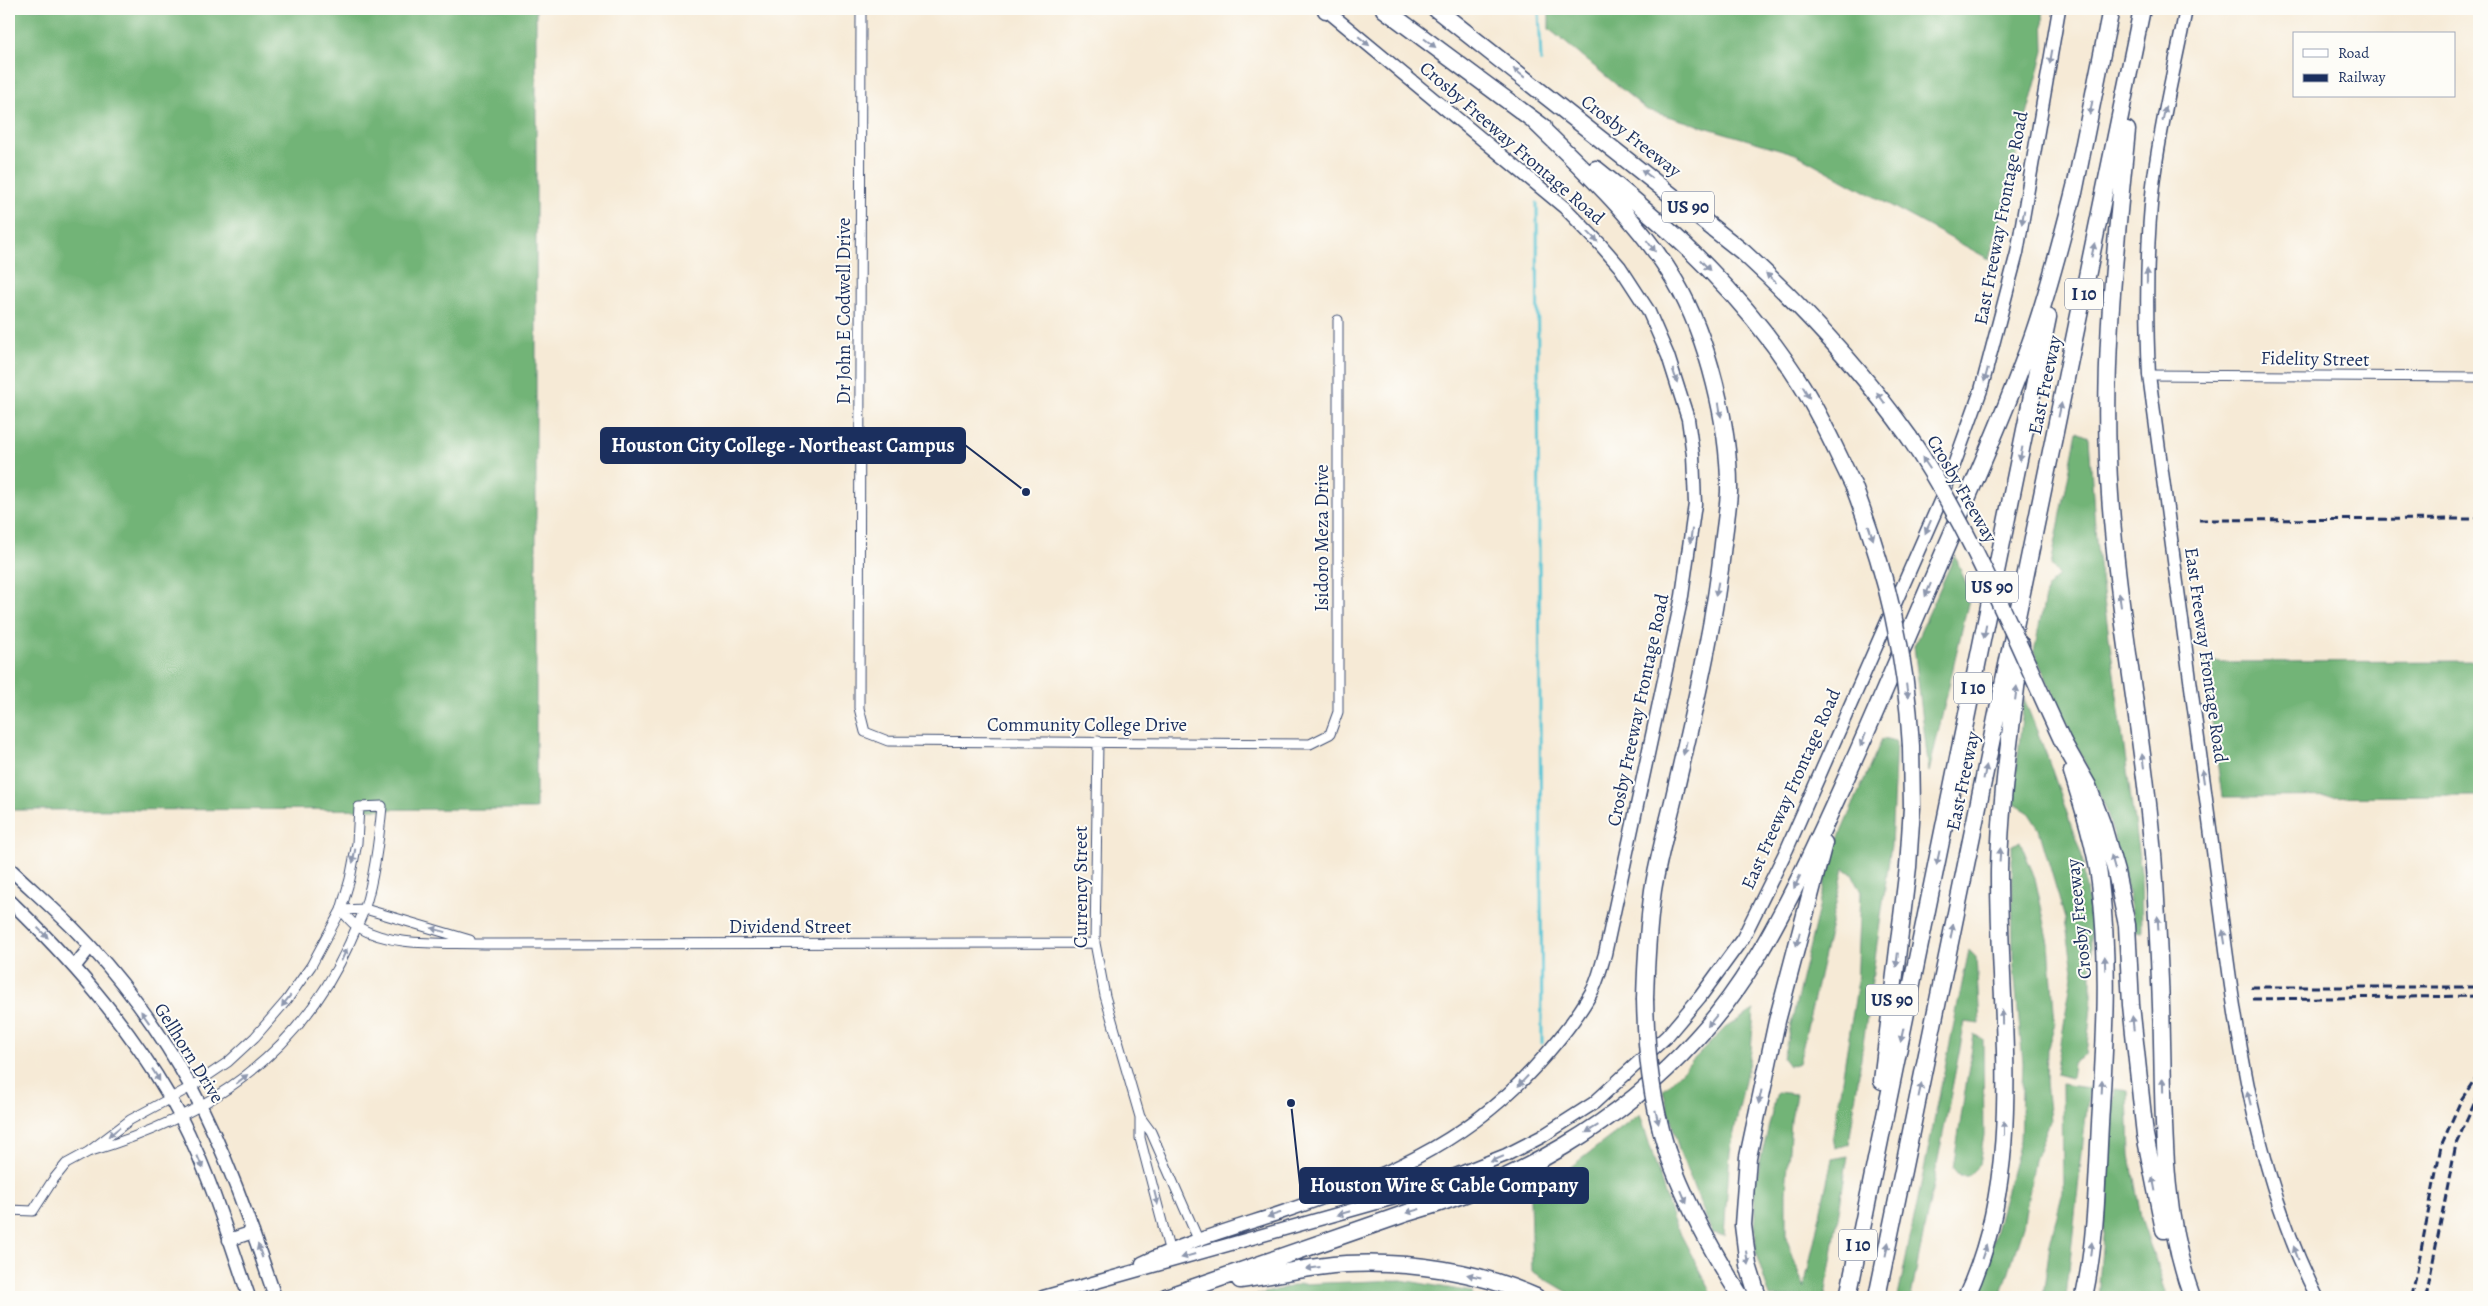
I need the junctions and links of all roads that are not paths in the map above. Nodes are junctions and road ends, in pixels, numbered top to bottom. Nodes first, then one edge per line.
1 (861, 9) edge
2 (1326, 9) edge
3 (1384, 9) edge
4 (1436, 9) edge
5 (2059, 9) edge
6 (2111, 9) edge
7 (2142, 9) edge
8 (2186, 9) edge
9 (2135, 46) junction
10 (1534, 121) junction
11 (2076, 184) junction
12 (1338, 320) dead end
13 (2150, 375) junction
14 (2479, 377) edge
15 (2033, 543) junction
16 (865, 732) joint
17 (1098, 741) junction
18 (1310, 744) joint
19 (2083, 788) junction
20 (1841, 791) junction
21 (9, 868) edge
22 (9, 900) edge
23 (365, 909) junction
24 (341, 910) junction
25 (357, 926) junction
26 (485, 944) junction
27 (1095, 944) junction
28 (90, 947) junction
29 (75, 966) junction
30 (191, 1087) junction
31 (170, 1097) junction
32 (200, 1105) junction
33 (180, 1117) junction
34 (1140, 1117) junction
35 (88, 1152) junction
36 (1169, 1174) junction
37 (1151, 1179) junction
38 (1869, 1192) junction
39 (9, 1210) edge
40 (253, 1232) junction
41 (1198, 1239) junction
42 (229, 1240) junction
43 (1169, 1250) junction
44 (1110, 1278) junction
45 (1198, 1287) junction
46 (249, 1297) edge
47 (275, 1297) edge
48 (1043, 1297) edge
49 (1166, 1297) edge
50 (1536, 1297) edge
51 (1741, 1297) edge
52 (1758, 1297) edge
53 (1848, 1297) edge
54 (1877, 1297) edge
55 (1966, 1297) edge
56 (2084, 1297) edge
57 (2191, 1297) edge
58 (2316, 1297) edge

1 - 16 street, Dr John E Codwell Drive
2 -> 41 main road, Crosby Freeway Frontage Road
3 -> 10 highway, US 90
19 -> 4 highway, Crosby Freeway / US 90, bridge
5 -> 44 main road, East Freeway Frontage Road
6 -> 11 highway, East Freeway / I 10
7 - 9 highway, East Freeway / I 10
13 -> 8 main road, East Freeway Frontage Road
15 -> 9 highway, East Freeway / I 10
57 -> 9 highway
10 -> 38 highway, US 90, bridge
10 -> 51 highway, bridge
11 -> 20 highway
11 -> 38 highway, East Freeway / I 10
12 - 18 street, Isidoro Meza Drive
13 - 14 street, Fidelity Street
58 -> 13 main road, East Freeway Frontage Road
54 -> 15 highway, East Freeway / I 10
55 -> 15 highway
16 - 17 street, Community College Drive
17 - 18 street, Community College Drive
17 - 27 street, Currency Street
56 -> 19 highway, Crosby Freeway / US 90
57 -> 19 highway
20 -> 45 highway
20 -> 52 highway
21 - 28 main road, Gellhorn Drive
22 -> 29 main road
23 - 24 street, Dividend Street
23 -> 24 street
23 - 25 street
26 -> 23 street, Dividend Street
24 - 25 street, Dividend Street
24 -> 30 street
25 - 26 street, Dividend Street
32 -> 25 street
26 - 27 street, Dividend Street
27 - 34 street, Currency Street
28 - 29 main road
30 -> 28 main road, Gellhorn Drive
29 -> 31 main road
30 - 31 street
30 - 32 main road, Gellhorn Drive
31 - 33 main road
31 -> 35 street
32 - 33 street
32 - 40 main road, Gellhorn Drive
33 - 35 street
33 -> 42 main road
34 - 36 street, Currency Street
34 - 37 street, Currency Street
35 - 39 street
36 - 37 street
36 - 41 street, Currency Street
37 -> 43 street, Currency Street
38 - 53 highway, East Freeway / I 10
40 - 42 main road
47 -> 40 main road, Gellhorn Drive
41 - 43 main road, Crosby Freeway Frontage Road
42 - 46 main road
43 - 44 main road, Crosby Freeway Frontage Road
44 - 48 main road
45 - 49 highway
50 -> 45 highway

